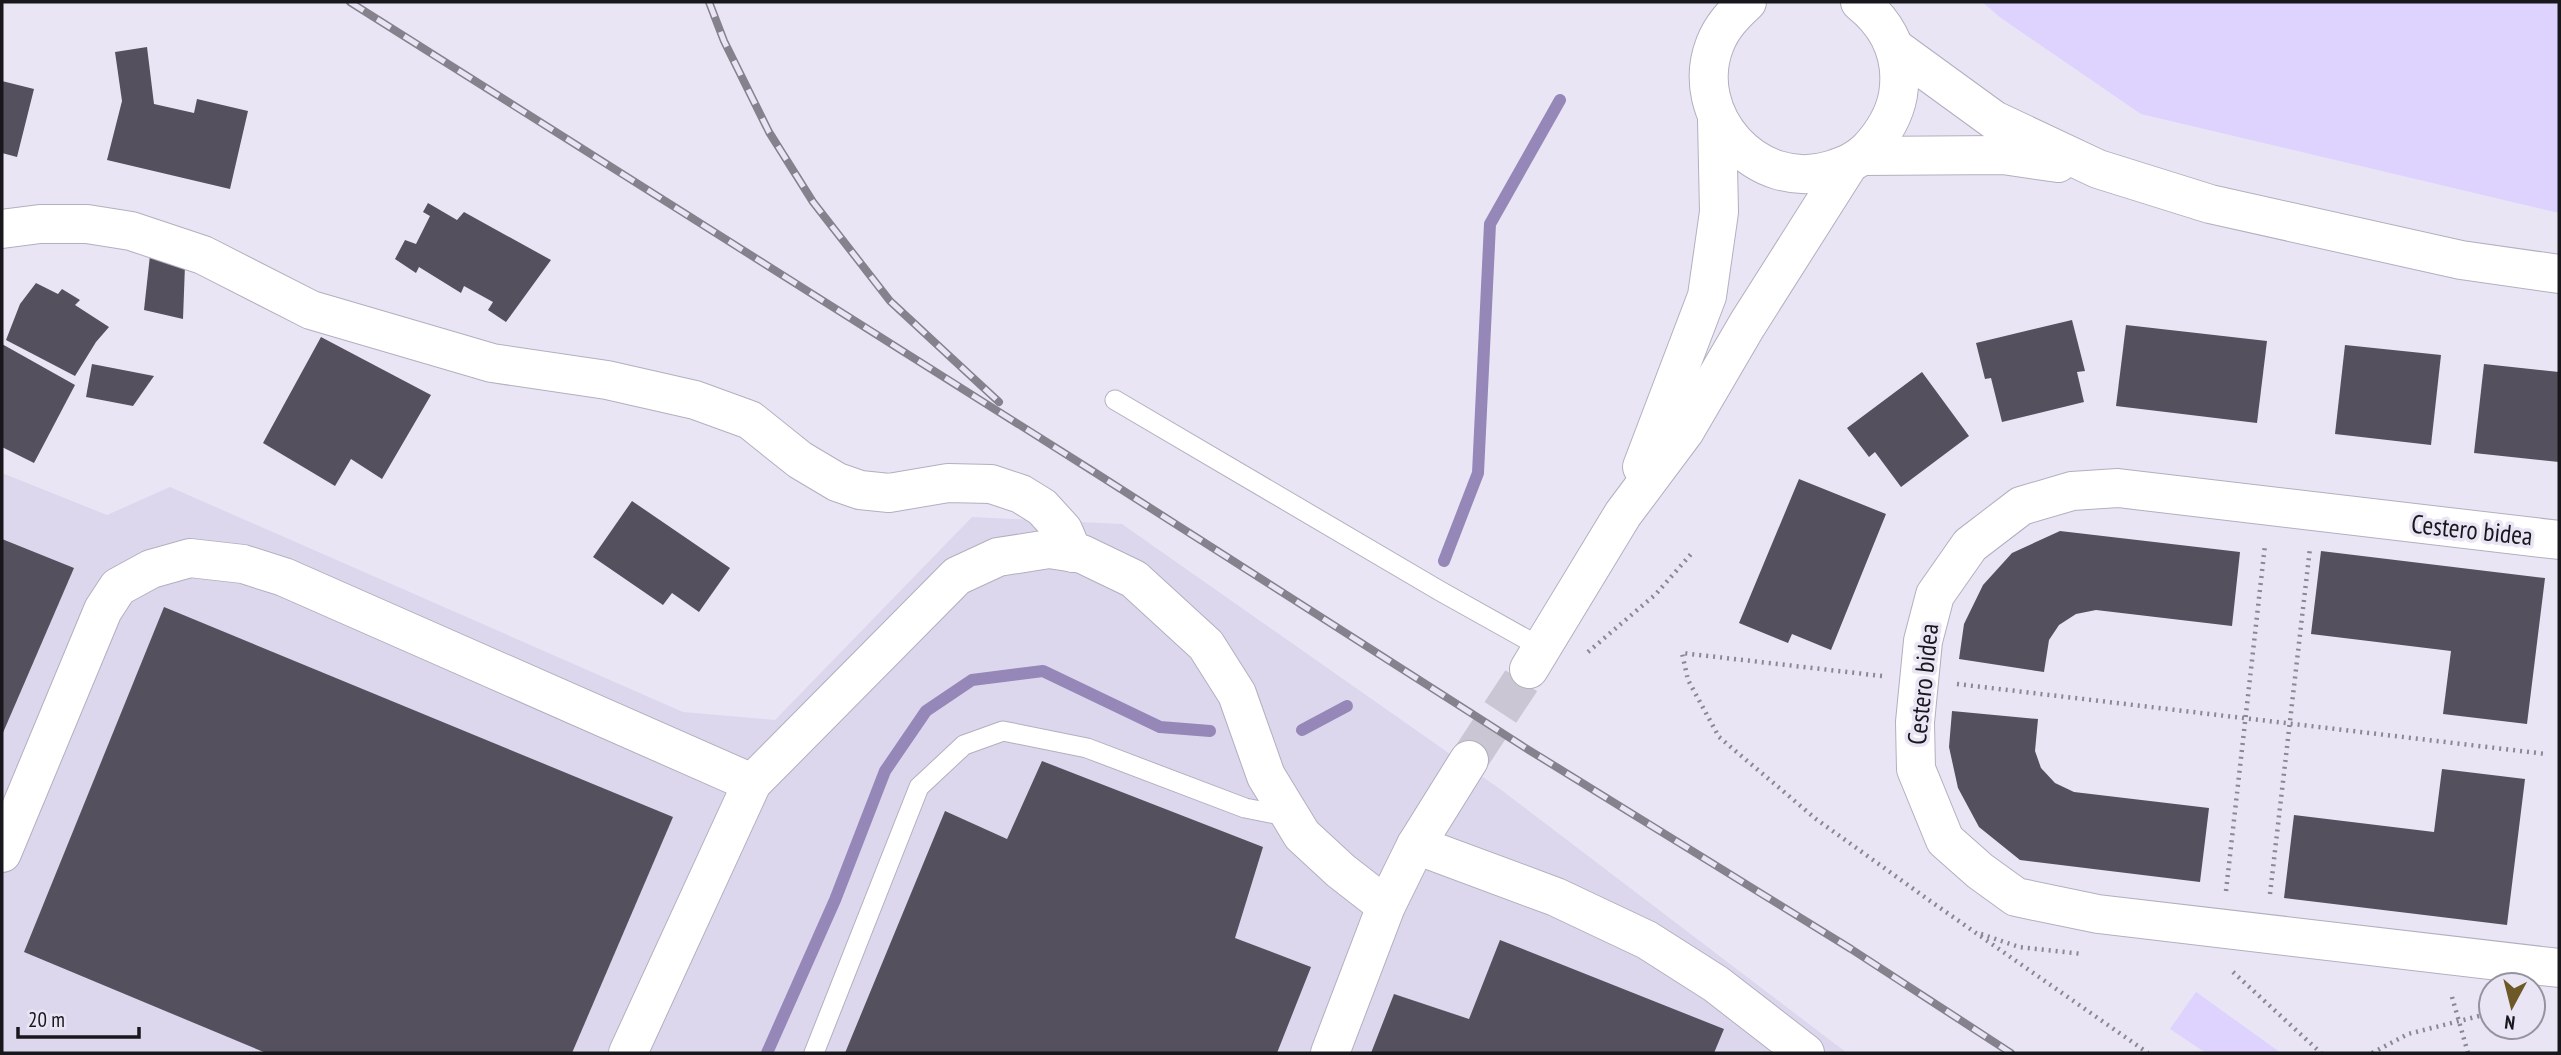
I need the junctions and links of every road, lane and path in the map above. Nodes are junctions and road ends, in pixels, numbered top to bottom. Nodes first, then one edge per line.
1 (1747, 2) edge
2 (1870, 6) edge
3 (1895, 48) junction
4 (1717, 119) junction
5 (1855, 160) junction
6 (2098, 169) junction
7 (2, 229) edge
8 (2559, 274) edge
9 (1115, 400) dead end
10 (1623, 514) junction
11 (2266, 534) dead end
12 (2311, 540) dead end
13 (2559, 540) edge
14 (1073, 553) junction
15 (1691, 554) dead end
16 (1584, 655) dead end
17 (1535, 658) joint
18 (1919, 680) junction
19 (2246, 719) junction
20 (2290, 724) junction
21 (2546, 754) dead end
22 (1469, 760) tunnel mouth
23 (752, 783) junction
24 (1292, 817) junction
25 (1416, 845) junction
26 (2, 853) edge
27 (1386, 905) junction
28 (2222, 929) junction
29 (2265, 934) junction
30 (2559, 968) edge
31 (2233, 972) dead end
32 (2452, 997) dead end
33 (2477, 1016) edge
34 (2458, 1020) junction
35 (628, 1053) edge
36 (814, 1053) edge
37 (1331, 1053) edge
38 (1805, 1053) edge
39 (2148, 1053) edge
40 (2320, 1053) edge
41 (2372, 1053) edge
42 (2468, 1053) edge

1 - 4 street
2 - 3 street
3 - 5 street
3 - 6 street
4 - 5 street
4 - 10 street
5 - 6 street
5 - 10 street
6 - 8 street
7 - 14 street
9 - 17 lane
10 - 17 street
11 - 19 path
12 - 20 path
13 - 18 street, Cestero bidea
14 - 23 street
14 - 24 street
15 - 16 path
18 - 19 path
18 - 28 street, Cestero bidea
18 - 39 path
19 - 20 path
19 - 28 path
20 - 21 path
20 - 29 path
22 - 25 street
23 - 26 street
23 - 35 street
24 - 27 street
24 - 36 lane
25 - 27 street
25 - 38 street
27 - 37 street
28 - 29 street, Cestero bidea
29 - 30 street, Cestero bidea
31 - 40 path
32 - 34 path
33 - 34 path
34 - 41 path
34 - 42 path

